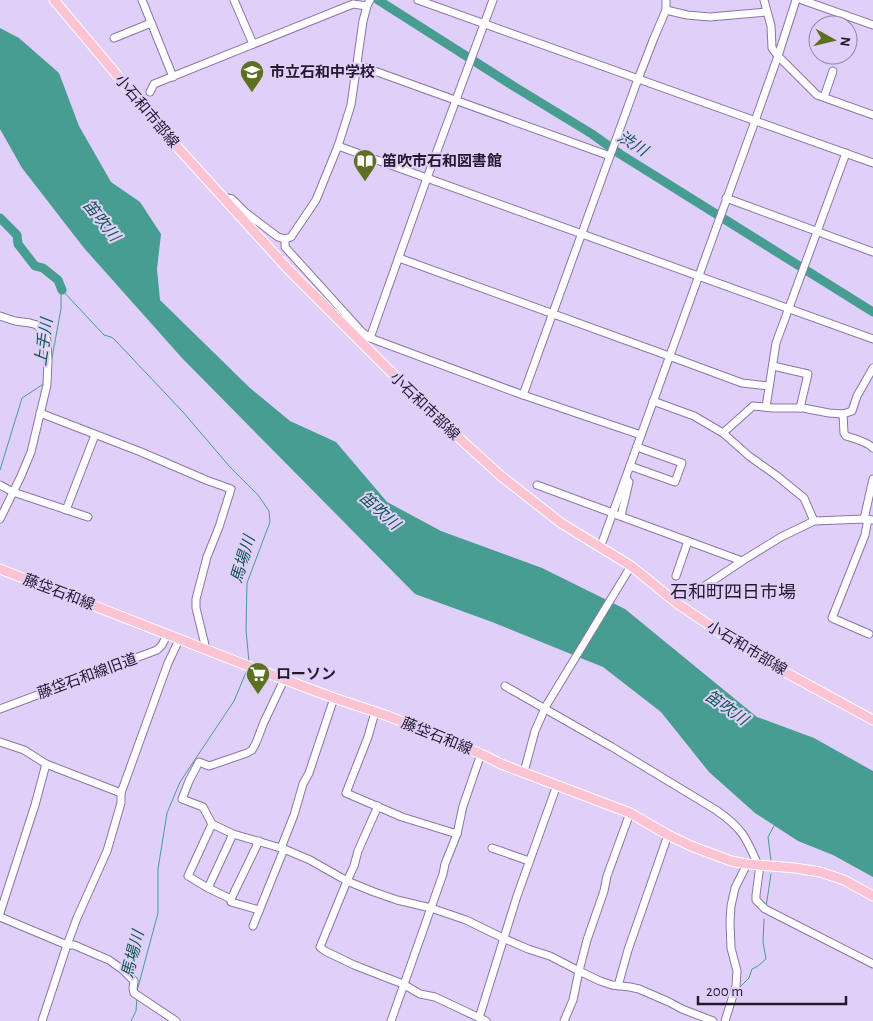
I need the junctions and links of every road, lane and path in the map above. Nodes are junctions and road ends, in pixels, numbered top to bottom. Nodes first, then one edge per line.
1 (54, 0) edge
2 (142, 0) edge
3 (234, 0) edge
4 (418, 0) edge
5 (493, 0) edge
6 (666, 0) edge
7 (764, 0) edge
8 (796, 0) edge
9 (802, 0) edge
10 (368, 3) edge
11 (666, 10) junction
12 (766, 12) junction
13 (151, 23) junction
14 (485, 24) junction
15 (873, 25) edge
16 (114, 38) dead end
17 (253, 44) junction
18 (778, 56) junction
19 (358, 65) junction
20 (833, 71) dead end
21 (173, 77) junction
22 (638, 79) junction
23 (150, 92) dead end
24 (824, 97) junction
25 (455, 100) junction
26 (873, 115) edge
27 (755, 121) junction
28 (338, 146) junction
29 (846, 153) junction
30 (611, 154) junction
31 (873, 162) edge
32 (426, 178) junction
33 (726, 198) junction
34 (224, 199) junction
35 (816, 232) junction
36 (582, 235) junction
37 (285, 239) junction
38 (873, 252) edge
39 (399, 258) junction
40 (698, 276) junction
41 (789, 309) junction
42 (552, 314) junction
43 (0, 316) edge
44 (370, 338) junction
45 (873, 339) edge
46 (669, 356) junction
47 (773, 366) junction
48 (873, 368) edge
49 (769, 386) junction
50 (523, 395) junction
51 (653, 401) junction
52 (766, 407) junction
53 (800, 408) junction
54 (40, 413) junction
55 (843, 414) junction
56 (723, 433) junction
57 (95, 435) junction
58 (641, 435) junction
59 (637, 447) junction
60 (873, 448) edge
61 (630, 466) junction
62 (626, 477) junction
63 (873, 479) edge
64 (0, 485) edge
65 (537, 486) dead end
66 (13, 492) junction
67 (66, 510) junction
68 (616, 514) junction
69 (88, 517) dead end
70 (0, 519) edge
71 (868, 520) edge
72 (814, 521) junction
73 (688, 541) junction
74 (599, 547) junction
75 (742, 561) junction
76 (0, 569) edge
77 (628, 570) junction
78 (676, 576) dead end
79 (690, 596) dead end
80 (869, 634) dead end
81 (167, 635) junction
82 (179, 640) junction
83 (203, 649) junction
84 (284, 680) junction
85 (505, 686) dead end
86 (334, 698) junction
87 (0, 708) edge
88 (545, 708) junction
89 (375, 712) junction
90 (873, 720) edge
91 (0, 742) edge
92 (481, 754) junction
93 (46, 764) junction
94 (524, 772) junction
95 (557, 785) junction
96 (121, 793) junction
97 (378, 806) junction
98 (630, 813) junction
99 (212, 824) junction
100 (233, 834) junction
101 (457, 834) junction
102 (668, 835) junction
103 (259, 841) junction
104 (282, 848) junction
105 (492, 848) dead end
106 (529, 861) junction
107 (747, 864) junction
108 (759, 865) junction
109 (346, 881) junction
110 (208, 888) junction
111 (873, 896) edge
112 (231, 899) junction
113 (431, 908) junction
114 (259, 910) junction
115 (0, 913) edge
116 (0, 917) edge
117 (253, 926) dead end
118 (503, 938) junction
119 (67, 945) junction
120 (873, 964) edge
121 (579, 971) junction
122 (403, 984) junction
123 (618, 986) junction
124 (478, 1018) junction
125 (173, 1020) edge
126 (42, 1021) edge
127 (391, 1021) edge
128 (486, 1021) edge
129 (564, 1021) edge
130 (713, 1021) edge
131 (725, 1021) edge

1 - 34 main road, 小石和市部線
2 - 13 street
3 - 17 street
4 - 14 street
5 - 14 street
6 - 11 street
7 - 12 street
8 - 18 street
9 - 15 street
10 - 17 street
10 - 19 street
11 - 12 street
11 - 22 street
12 - 18 street
13 - 16 street
13 - 21 street
14 - 22 street
14 - 25 street
17 - 21 street
18 - 24 street
18 - 27 street
19 - 25 street
19 - 28 street
20 - 24 street
21 - 23 street
22 - 27 street
22 - 30 street
24 - 26 street
25 - 30 street
25 - 32 street
27 - 29 street
27 - 33 street
28 - 32 street
28 - 37 street
29 - 31 street
29 - 35 street
30 - 36 street
32 - 36 street
32 - 39 street
33 - 35 street
33 - 40 street
34 - 37 street
34 - 74 main road, 小石和市部線
35 - 38 street
35 - 41 street
36 - 40 street
36 - 42 street
37 - 44 street
39 - 42 street
39 - 44 street
40 - 41 street
40 - 46 street
41 - 45 street
41 - 47 street
42 - 46 street
42 - 50 street
43 - 54 street
44 - 50 street
46 - 49 street
46 - 51 street
47 - 49 street
47 - 53 street
48 - 55 street
49 - 52 street
50 - 58 street
51 - 56 street
51 - 58 street
52 - 53 street
52 - 56 street
53 - 55 street
54 - 57 street
54 - 66 street
55 - 60 street
56 - 72 street
57 - 67 street
57 - 83 street
58 - 59 street
59 - 61 street
59 - 61 street
61 - 62 street
62 - 68 street
62 - 74 street
63 - 71 street
64 - 66 street
65 - 68 street
66 - 67 street
66 - 70 street
67 - 69 street
68 - 73 street
71 - 72 street
71 - 80 street
72 - 75 street
73 - 75 street
73 - 78 street
74 - 77 main road, 小石和市部線
75 - 79 street
76 - 81 main road, 藤垈石和線
77 - 88 street
77 - 90 main road, 小石和市部線
81 - 82 main road, 藤垈石和線
81 - 87 street, 藤垈石和線旧道
82 - 83 main road, 藤垈石和線
82 - 96 street
83 - 84 main road, 藤垈石和線
84 - 86 main road, 藤垈石和線
84 - 99 street
85 - 88 street
86 - 89 main road, 藤垈石和線
86 - 104 street
88 - 94 street
88 - 108 street
89 - 92 main road, 藤垈石和線
89 - 97 street
91 - 93 street
92 - 94 main road, 藤垈石和線
92 - 101 street
93 - 96 street
93 - 115 street
94 - 95 main road, 藤垈石和線
95 - 98 main road, 藤垈石和線
95 - 106 street
96 - 119 street
97 - 101 street
97 - 109 street
98 - 102 main road, 藤垈石和線
98 - 121 street
99 - 100 street
99 - 110 street
100 - 103 street
100 - 110 street
101 - 113 street
102 - 107 main road, 藤垈石和線
102 - 123 street
103 - 104 street
103 - 112 street
104 - 109 street
104 - 114 street
105 - 106 street
106 - 118 street
107 - 108 main road, 藤垈石和線
107 - 131 street
108 - 111 main road, 藤垈石和線
108 - 120 street
109 - 113 street
109 - 122 street
110 - 112 street
112 - 114 street
113 - 118 street
113 - 122 street
114 - 117 street
116 - 119 street
118 - 121 street
118 - 124 street
119 - 125 street
119 - 126 street
121 - 123 street
121 - 129 street
122 - 124 street
122 - 127 street
123 - 130 street
124 - 128 street

